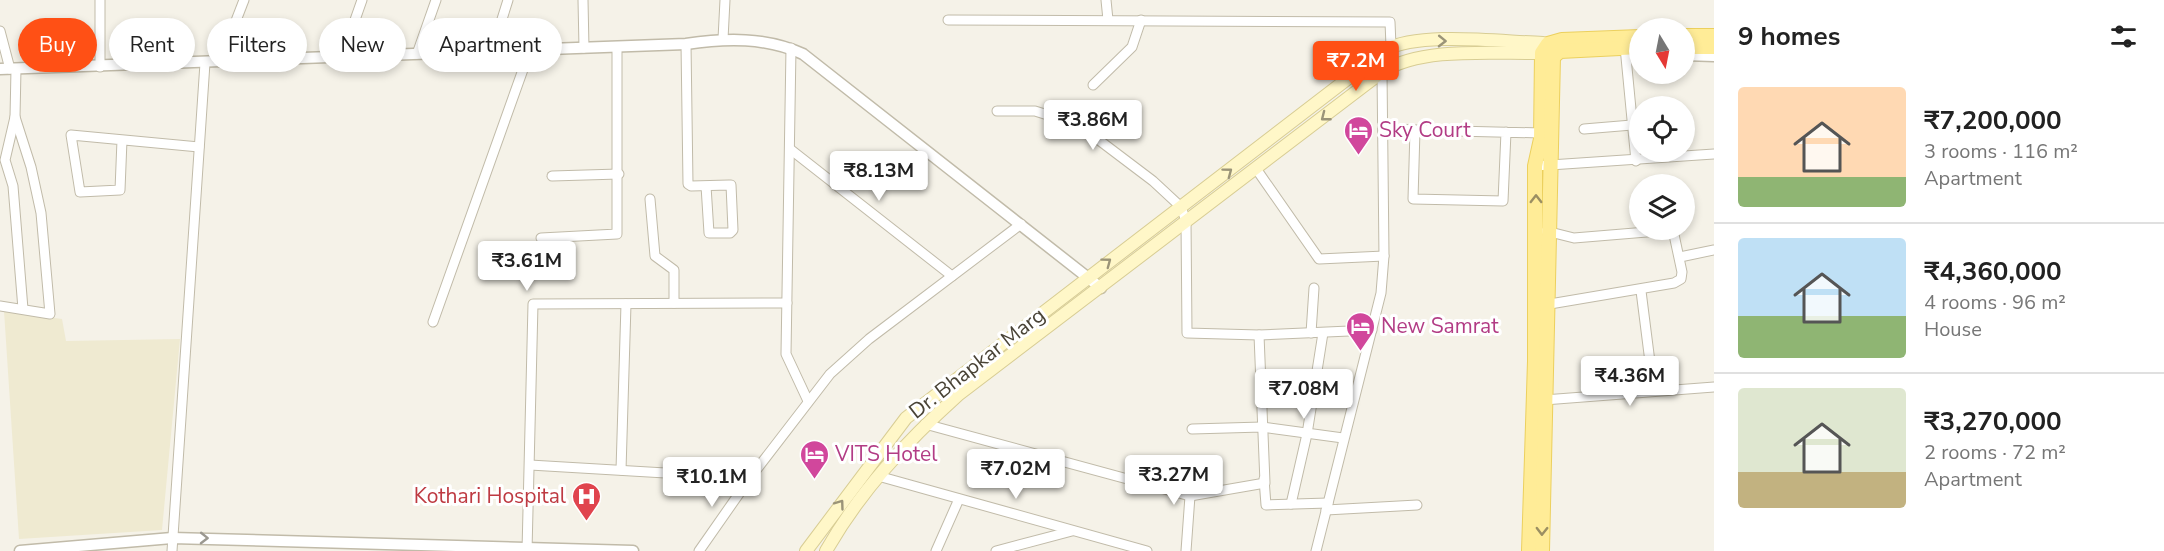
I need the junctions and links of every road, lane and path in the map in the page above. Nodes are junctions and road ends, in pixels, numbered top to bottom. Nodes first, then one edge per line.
1 (100, 0) edge
2 (244, 0) edge
3 (362, 0) edge
4 (436, 0) edge
5 (508, 0) edge
6 (583, 0) edge
7 (725, 0) edge
8 (1107, 0) edge
9 (237, 18) edge
10 (356, 18) edge
11 (502, 18) edge
12 (948, 20) dead end
13 (1108, 20) junction
14 (1141, 20) junction
15 (0, 31) edge
16 (1695, 36) edge
17 (1714, 36) edge
18 (1629, 37) edge
19 (723, 39) junction
20 (686, 44) junction
21 (617, 46) junction
22 (1391, 46) junction
23 (1625, 47) junction
24 (1629, 47) edge
25 (1695, 47) edge
26 (1714, 47) edge
27 (584, 48) junction
28 (791, 48) junction
29 (562, 49) edge
30 (1551, 51) junction
31 (406, 54) edge
32 (417, 54) joint
33 (1695, 55) edge
34 (1714, 56) edge
35 (205, 63) joint
36 (100, 67) junction
37 (9, 69) edge
38 (522, 72) edge
39 (1382, 72) junction
40 (1093, 85) dead end
41 (1629, 96) edge
42 (997, 111) dead end
43 (15, 117) junction
44 (1629, 125) edge
45 (1395, 129) dead end
46 (1584, 129) dead end
47 (1415, 130) junction
48 (1506, 132) junction
49 (1541, 133) junction
50 (122, 140) junction
51 (199, 147) junction
52 (790, 149) junction
53 (1714, 154) edge
54 (1695, 156) edge
55 (1629, 161) edge
56 (1542, 166) junction
57 (1257, 170) junction
58 (619, 174) junction
59 (552, 177) dead end
60 (706, 186) junction
61 (650, 198) dead end
62 (1181, 207) junction
63 (1186, 221) junction
64 (1021, 224) junction
65 (1542, 229) junction
66 (1629, 234) edge
67 (541, 238) dead end
68 (1675, 240) edge
69 (1714, 250) edge
70 (1384, 256) junction
71 (1680, 257) junction
72 (952, 276) junction
73 (1088, 277) junction
74 (1101, 288) junction
75 (1314, 288) dead end
76 (1641, 291) junction
77 (674, 303) junction
78 (787, 303) junction
79 (626, 304) junction
80 (0, 306) edge
81 (1541, 306) junction
82 (23, 309) junction
83 (434, 322) dead end
84 (1372, 330) junction
85 (1311, 333) junction
86 (1323, 333) junction
87 (1259, 335) junction
88 (1650, 362) dead end
89 (1714, 387) edge
90 (808, 400) junction
91 (1544, 400) junction
92 (925, 424) junction
93 (1262, 427) junction
94 (1192, 429) dead end
95 (1307, 434) junction
96 (1343, 438) junction
97 (530, 465) junction
98 (621, 470) junction
99 (878, 476) junction
100 (1264, 477) junction
101 (750, 478) junction
102 (1190, 496) junction
103 (1537, 497) junction
104 (959, 499) junction
105 (1291, 504) junction
106 (1417, 505) dead end
107 (1327, 506) junction
108 (1074, 531) junction
109 (172, 538) junction
110 (489, 548) edge
111 (527, 549) edge
112 (20, 551) edge
113 (172, 551) edge
114 (633, 551) edge
115 (699, 551) edge
116 (806, 551) edge
117 (826, 551) edge
118 (936, 551) edge
119 (996, 551) edge
120 (1147, 551) edge
121 (1186, 551) edge
122 (1316, 551) edge
123 (1529, 551) edge
124 (1542, 551) edge

1 - 36 street
2 - 9 street
3 - 10 street
4 - 32 street
5 - 11 street
6 - 27 street
7 - 19 street
8 - 13 street
12 - 13 street
13 - 14 street
14 - 22 street
14 - 40 street
15 - 37 street
16 - 17 main road
18 - 30 main road
19 - 20 street
19 - 28 street
20 - 21 street
20 - 60 street
21 - 27 street
21 - 58 street
22 -> 30 main road
62 -> 22 main road, Dr. Bhapkar Marg
23 - 24 main road
23 - 30 main road
23 - 41 street
25 - 26 main road
27 - 29 street
28 - 52 street
28 - 64 street
30 - 39 main road, Dr. Bhapkar Marg
30 - 49 main road
30 - 56 main road
31 - 32 street
33 - 34 street
35 - 36 street
35 - 51 street
36 - 37 street
37 - 43 street
38 - 83 street
39 -> 57 main road, Dr. Bhapkar Marg
39 - 70 street
42 - 62 street
43 - 82 street
43 - 82 street
44 - 46 street
45 - 47 street
47 - 48 street
47 - 48 street
48 - 49 street
49 - 56 main road
50 - 50 street
50 - 51 street
51 - 109 street
52 - 72 street
52 - 78 street
53 - 54 street
55 - 56 street
56 - 65 main road
57 - 63 main road, Dr. Bhapkar Marg
57 - 70 street
58 - 59 street
58 - 67 street
60 - 60 street
61 - 77 street
62 - 63 street
73 -> 62 main road, Dr. Bhapkar Marg
63 - 74 main road, Dr. Bhapkar Marg
63 - 87 street
64 - 72 street
64 - 73 street
65 - 66 street
65 - 81 main road
68 - 71 street
69 - 71 street
70 - 84 street
71 - 76 street
72 - 90 street
73 - 74 street
116 -> 73 main road, Dr. Bhapkar Marg
74 - 92 main road, Dr. Bhapkar Marg
75 - 85 street
76 - 81 street
76 - 88 street
77 - 78 street
77 - 79 street
78 - 90 street
79 - 97 street
79 - 98 street
80 - 82 street
81 - 91 main road
81 - 103 main road
84 - 86 street
84 - 96 street
85 - 86 street
85 - 87 street
86 - 95 street
87 - 93 street
89 - 91 street
90 - 101 street
91 - 103 main road
92 - 99 main road, Dr. Bhapkar Marg
92 - 102 street
93 - 94 street
93 - 95 street
93 - 100 street
95 - 96 street
95 - 105 street
96 - 107 street
97 - 98 street
97 - 111 street
98 - 101 street
99 - 104 street
99 - 117 main road, Dr. Bhapkar Marg
100 - 102 street
100 - 105 street
101 - 115 street
102 - 121 street
103 - 123 main road
103 -> 124 main road
104 - 108 street
104 - 118 street
105 - 107 street
106 - 107 street
107 - 122 street
108 - 119 street
108 - 120 street
109 -> 110 street
109 - 112 street
109 - 113 street
110 - 111 street
111 - 114 street

